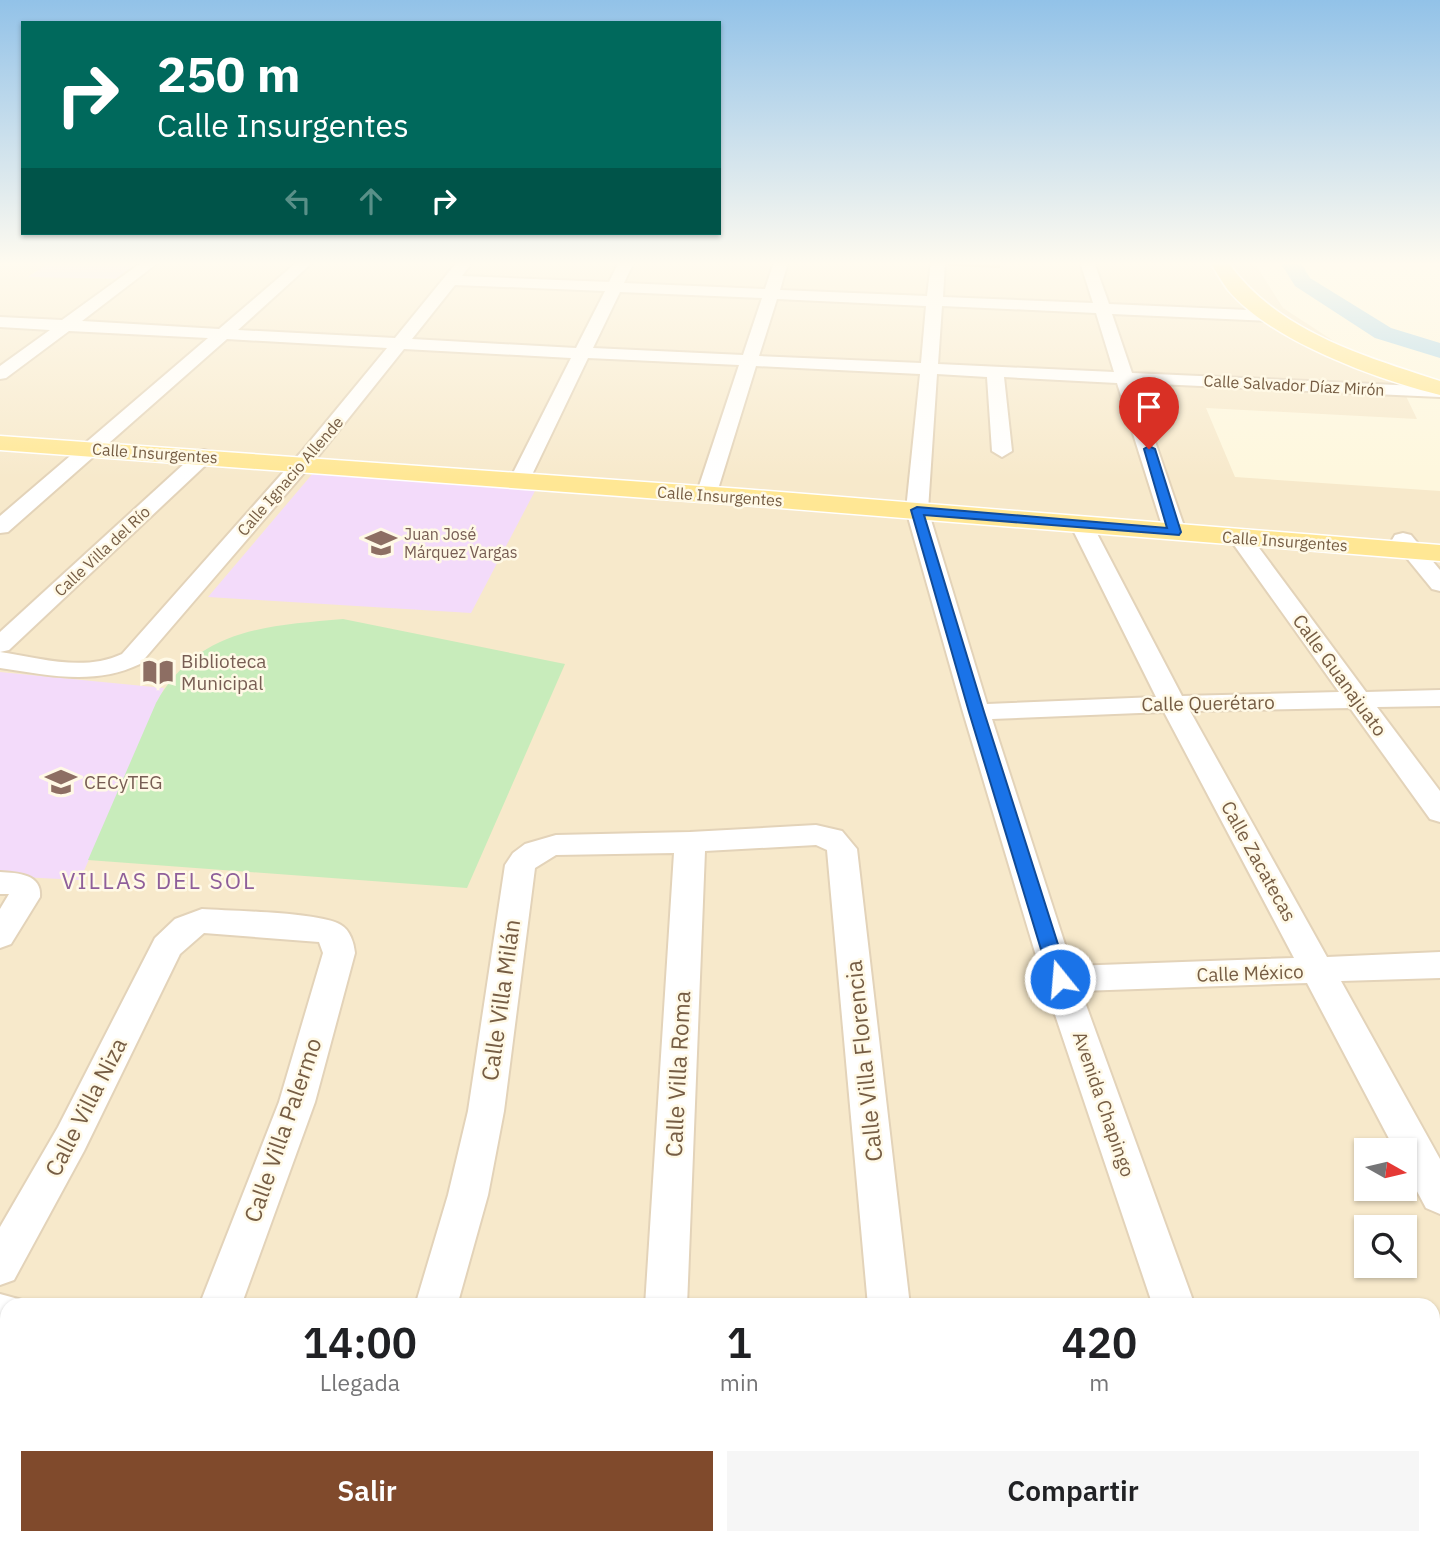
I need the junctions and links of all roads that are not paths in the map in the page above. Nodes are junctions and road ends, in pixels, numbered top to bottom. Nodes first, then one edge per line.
1 (55, 334) edge
2 (225, 334) edge
3 (226, 334) edge
4 (408, 334) edge
5 (592, 334) edge
6 (760, 334) edge
7 (932, 334) edge
8 (1111, 334) edge
9 (1303, 334) edge
10 (401, 343) junction
11 (582, 354) junction
12 (751, 361) junction
13 (1366, 363) junction
14 (928, 369) junction
15 (995, 372) junction
16 (0, 374) edge
17 (1126, 377) junction
18 (1384, 389) junction
19 (1440, 390) edge
20 (0, 435) edge
21 (0, 443) edge
22 (93, 445) junction
23 (1002, 451) dead end
24 (204, 456) junction
25 (305, 460) junction
26 (521, 477) junction
27 (709, 486) junction
28 (917, 505) junction
29 (1081, 524) junction
30 (0, 527) edge
31 (1174, 527) junction
32 (1240, 538) junction
33 (1440, 543) edge
34 (1407, 545) junction
35 (1440, 553) edge
36 (1440, 584) edge
37 (0, 645) edge
38 (0, 660) edge
39 (1440, 698) edge
40 (1359, 700) junction
41 (1173, 704) junction
42 (976, 712) junction
43 (1440, 812) edge
44 (691, 842) junction
45 (3, 883) edge
46 (0, 936) edge
47 (339, 953) joint
48 (1440, 965) edge
49 (1319, 971) junction
50 (1060, 979) junction
51 (1440, 1196) edge
52 (0, 1266) edge
53 (223, 1298) edge
54 (438, 1298) edge
55 (666, 1298) edge
56 (887, 1298) edge
57 (1171, 1298) edge

1 - 16 street
2 - 22 street
3 - 10 street, Calle Salvador Díaz Mirón
4 - 10 street, Calle Ignacio Allende
5 - 11 street
6 - 12 street
7 - 14 street
8 - 17 street
9 - 13 main road
10 - 11 street, Calle Salvador Díaz Mirón
10 - 25 street, Calle Ignacio Allende
11 - 12 street, Calle Salvador Díaz Mirón
11 - 26 street
12 - 14 street, Calle Salvador Díaz Mirón
12 - 27 street
13 - 18 street
13 - 19 main road
14 - 15 street, Calle Salvador Díaz Mirón
14 - 28 street
15 - 17 street, Calle Salvador Díaz Mirón
15 - 23 street
17 - 18 street, Calle Salvador Díaz Mirón
17 - 31 street
18 - 19 street, Calle Salvador Díaz Mirón
20 - 22 main road, Calle Insurgentes
21 - 22 main road, Calle Insurgentes
22 - 24 main road, Calle Insurgentes
22 - 25 main road, Calle Insurgentes
22 - 30 street
24 - 25 main road, Calle Insurgentes
24 - 37 street, Calle Villa del Río
25 - 26 main road, Calle Insurgentes
25 - 38 street, Calle Ignacio Allende
26 - 27 main road, Calle Insurgentes
26 - 28 main road, Calle Insurgentes
27 - 28 main road, Calle Insurgentes
28 - 29 main road, Calle Insurgentes
28 - 31 main road, Calle Insurgentes
28 - 42 street, Avenida Chapingo
29 - 31 main road, Calle Insurgentes
29 - 41 street, Calle Zacatecas
31 - 32 main road, Calle Insurgentes
31 - 34 main road, Calle Insurgentes
32 - 34 main road, Calle Insurgentes
32 - 40 street, Calle Guanajuato
33 - 34 main road, Calle Insurgentes
34 - 35 main road, Calle Insurgentes
34 - 36 street
39 - 40 street, Calle Querétaro
40 - 41 street, Calle Querétaro
40 - 43 street, Calle Guanajuato
41 - 42 street, Calle Querétaro
41 - 49 street, Calle Zacatecas
42 - 50 street, Avenida Chapingo
44 - 54 street, Calle Villa Milán
44 - 55 street, Calle Villa Roma
44 - 56 street, Calle Villa Florencia
45 - 46 street
47 - 52 street, Calle Villa Niza
47 - 53 street, Calle Villa Palermo
48 - 49 street, Calle México
49 - 50 street, Calle México
49 - 51 street, Calle Zacatecas
50 - 57 street, Avenida Chapingo

